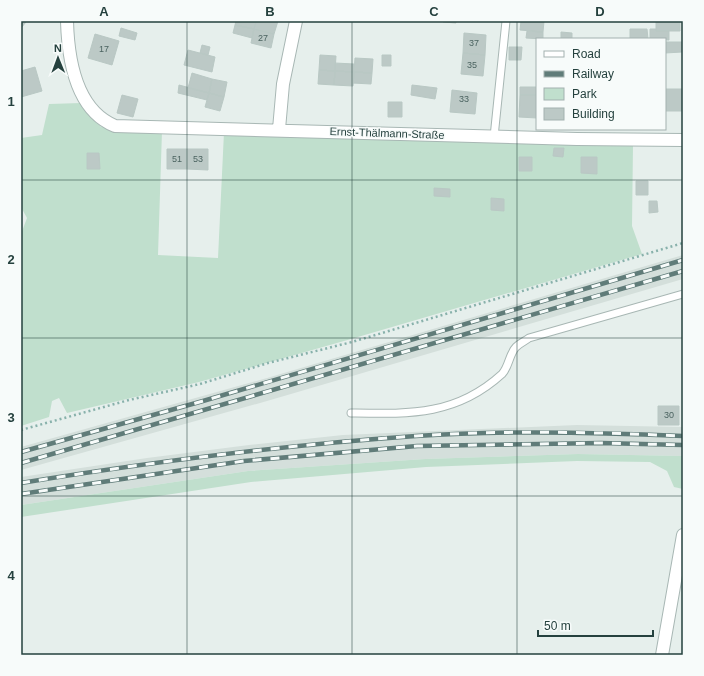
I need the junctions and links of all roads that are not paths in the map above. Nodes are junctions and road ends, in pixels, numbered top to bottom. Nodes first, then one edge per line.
1 (67, 21) edge
2 (296, 21) edge
3 (506, 21) edge
4 (279, 129) junction
5 (494, 137) junction
6 (683, 140) edge
7 (683, 294) edge
8 (351, 413) dead end
9 (683, 535) edge
10 (662, 655) edge

1 - 4 street, Ernst-Thälmann-Straße
2 - 4 street
3 - 5 lane
4 - 5 street, Ernst-Thälmann-Straße
5 - 6 street, Ernst-Thälmann-Straße
7 - 8 lane
9 - 10 street

